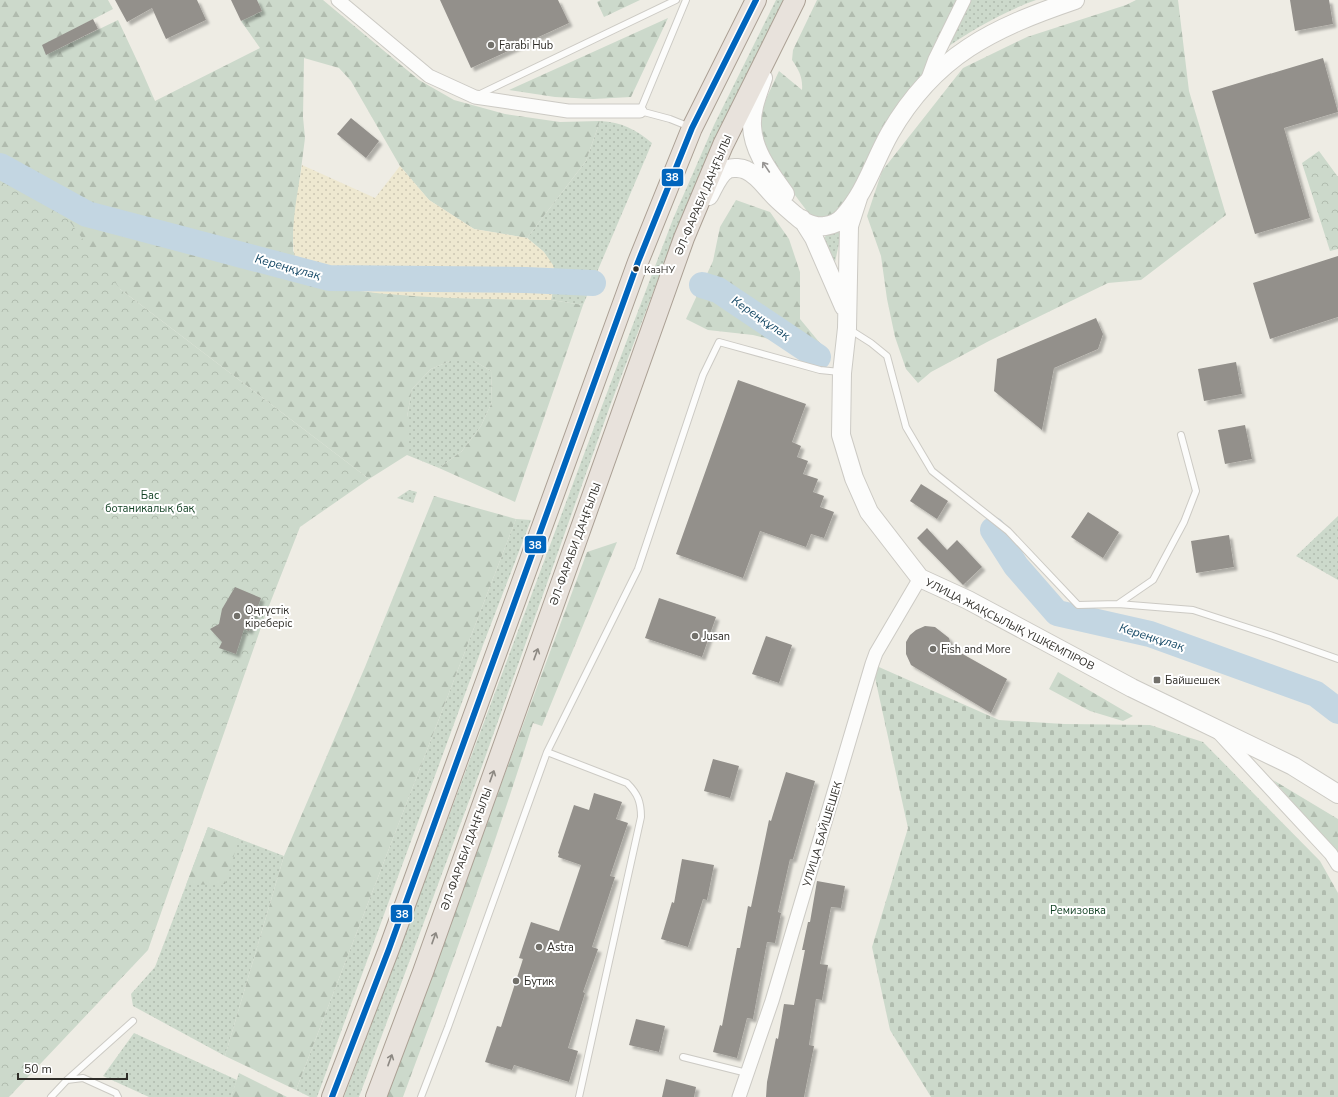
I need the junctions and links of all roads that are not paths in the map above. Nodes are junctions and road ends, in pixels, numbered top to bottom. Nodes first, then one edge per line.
1 (338, 0) edge
2 (676, 0) edge
3 (686, 0) edge
4 (756, 0) edge
5 (795, 0) edge
6 (964, 0) edge
7 (1075, 0) edge
8 (777, 37) junction
9 (926, 83) junction
10 (475, 97) junction
11 (640, 111) junction
12 (692, 128) junction
13 (858, 198) junction
14 (804, 222) junction
15 (833, 225) junction
16 (684, 238) junction
17 (816, 241) junction
18 (847, 321) junction
19 (842, 372) junction
20 (1181, 435) dead end
21 (920, 578) junction
22 (1118, 604) junction
23 (1338, 659) edge
24 (1215, 729) junction
25 (547, 752) junction
26 (1338, 794) edge
27 (1338, 865) edge
28 (133, 1021) dead end
29 (683, 1056) dead end
30 (748, 1073) junction
31 (67, 1080) junction
32 (51, 1097) edge
33 (118, 1097) edge
34 (332, 1097) edge
35 (376, 1097) edge
36 (421, 1097) edge
37 (579, 1097) edge
38 (739, 1097) edge

1 - 10 street
2 - 10 lane
3 - 11 lane
4 - 12 main road
5 - 8 main road, ӘЛ-ФАРАБИ ДАҢҒЫЛЫ
6 - 9 street
7 - 9 street
14 -> 8 street, УЛИЦА ЖАҚСЫЛЫҚ ҮШКЕМПІРОВ
8 - 16 main road, ӘЛ-ФАРАБИ ДАҢҒЫЛЫ
9 - 13 street
10 - 11 street
11 - 12 lane
12 - 34 main road
13 - 15 street
13 - 18 street
14 - 15 street
14 - 16 street
14 - 17 street, УЛИЦА ЖАҚСЫЛЫҚ ҮШКЕМПІРОВ
15 - 17 street
35 -> 16 main road, ӘЛ-ФАРАБИ ДАҢҒЫЛЫ
17 - 18 street, УЛИЦА ЖАҚСЫЛЫҚ ҮШКЕМПІРОВ
18 - 19 street, УЛИЦА ЖАҚСЫЛЫҚ ҮШКЕМПІРОВ
18 - 22 lane
19 - 21 street, УЛИЦА ЖАҚСЫЛЫҚ ҮШКЕМПІРОВ
19 - 25 lane
20 - 22 lane
21 - 24 street, УЛИЦА ЖАҚСЫЛЫҚ ҮШКЕМПІРОВ
21 - 30 street, УЛИЦА БАЙШЕШЕК
22 - 23 lane
24 - 26 street, УЛИЦА ЖАҚСЫЛЫҚ ҮШКЕМПІРОВ
24 - 27 street
25 - 36 lane
25 - 37 lane
28 - 31 lane
29 - 30 lane
30 - 38 street, УЛИЦА БАЙШЕШЕК
31 - 32 lane
31 - 33 lane

